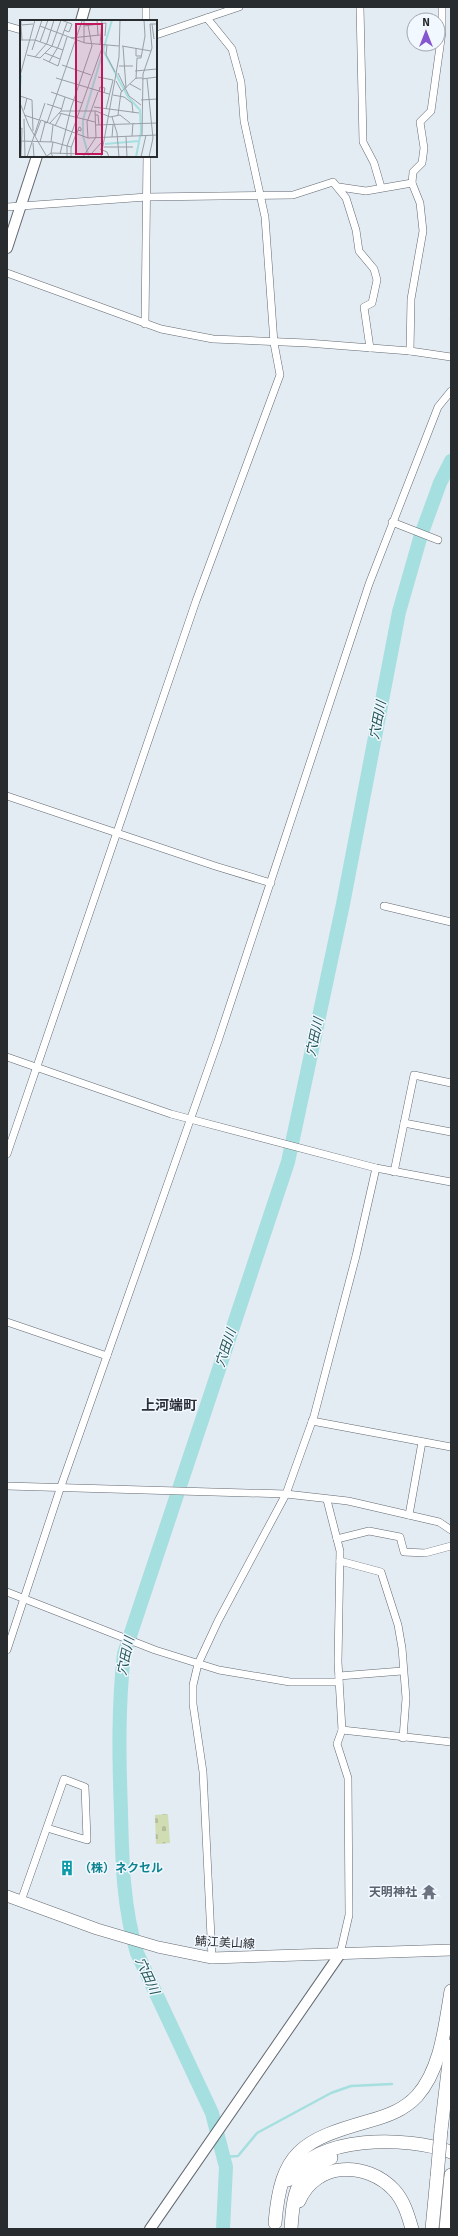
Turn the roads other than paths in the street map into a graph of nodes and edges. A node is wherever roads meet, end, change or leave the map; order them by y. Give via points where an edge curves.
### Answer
1 (85, 7) edge
2 (146, 7) edge
3 (239, 7) edge
4 (360, 7) edge
5 (442, 7) edge
6 (207, 18) junction
7 (81, 20) edge
8 (146, 20) edge
9 (7, 26) edge
10 (20, 30) edge
11 (157, 35) edge
12 (37, 157) edge
13 (147, 157) edge
14 (412, 183) junction
15 (339, 187) junction
16 (381, 187) junction
17 (147, 197) junction
18 (261, 197) junction
19 (21, 205) junction
20 (7, 207) edge
21 (7, 248) edge
22 (7, 273) edge
23 (145, 324) junction
24 (274, 343) junction
25 (370, 348) junction
26 (410, 351) junction
27 (451, 357) edge
28 (451, 391) edge
29 (394, 522) junction
30 (438, 540) dead end
31 (7, 796) edge
32 (118, 833) junction
33 (271, 883) junction
34 (384, 906) dead end
35 (451, 922) edge
36 (7, 1056) edge
37 (37, 1068) junction
38 (451, 1083) edge
39 (191, 1119) junction
40 (404, 1123) junction
41 (451, 1132) edge
42 (7, 1154) edge
43 (376, 1168) junction
44 (394, 1172) junction
45 (451, 1182) edge
46 (7, 1322) edge
47 (107, 1356) junction
48 (312, 1421) junction
49 (422, 1442) junction
50 (451, 1447) edge
51 (7, 1486) edge
52 (60, 1489) junction
53 (286, 1494) junction
54 (327, 1500) junction
55 (409, 1515) junction
56 (451, 1530) edge
57 (337, 1538) junction
58 (451, 1546) edge
59 (340, 1561) junction
60 (7, 1592) edge
61 (24, 1599) junction
62 (7, 1650) edge
63 (198, 1664) junction
64 (402, 1671) junction
65 (339, 1679) junction
66 (342, 1730) junction
67 (403, 1738) junction
68 (451, 1742) edge
69 (47, 1828) junction
70 (7, 1896) edge
71 (21, 1901) junction
72 (451, 1950) edge
73 (340, 1954) junction
74 (212, 1958) junction
75 (451, 1991) edge
76 (451, 2046) edge
77 (451, 2152) edge
78 (451, 2161) edge
79 (451, 2178) edge
80 (274, 2226) edge
81 (291, 2227) edge
82 (150, 2229) edge
83 (412, 2229) edge
84 (432, 2229) edge
85 (446, 2229) edge

1 - 7 street
2 - 8 street
3 - 6 street
4 - 16 street via 363,142 374,163
5 - 14 street via 442,32 431,111 420,122 424,148 422,163 413,172
6 - 11 street
6 - 18 street via 226,40 235,58 241,82 244,121
9 - 10 street
12 - 19 street
13 - 17 street
14 - 16 street
14 - 26 street via 420,203 423,231 411,299
15 - 16 street via 366,191
15 - 18 street via 334,182 293,195
15 - 25 street via 346,198 360,251 374,269 378,280 372,303 364,307
17 - 18 street
17 - 19 street
17 - 23 street
18 - 24 street via 265,217
19 - 20 street
19 - 21 street
22 - 23 street
23 - 24 street via 213,339
24 - 25 street via 307,342
24 - 32 street via 280,375 196,601
25 - 26 street
26 - 27 street
28 - 29 street via 438,407
29 - 30 street
29 - 33 street via 369,584
31 - 32 street
32 - 33 street
32 - 37 street
33 - 39 street
34 - 35 street
36 - 37 street
37 - 39 street
37 - 42 street
38 - 40 street via 414,1075
39 - 43 street
39 - 47 street
40 - 41 street
40 - 44 street
43 - 44 street
43 - 48 street via 356,1256
44 - 45 street
46 - 47 street
47 - 52 street
48 - 49 street
48 - 53 street
49 - 50 street
49 - 55 street
51 - 52 street
52 - 53 street
52 - 61 street
53 - 54 street
53 - 63 street via 236,1583
54 - 55 street via 348,1501
54 - 57 street
55 - 56 street via 439,1522
57 - 58 street via 369,1531 400,1538 404,1552 425,1554
57 - 59 street
59 - 64 street via 381,1572 398,1625
59 - 65 street
60 - 61 street
61 - 62 street
61 - 63 street
63 - 65 street via 290,1682
63 - 74 street via 193,1684 193,1704 203,1772
64 - 65 street
64 - 67 street via 406,1698
65 - 66 street
66 - 67 street
66 - 73 street via 337,1744 348,1778 349,1915
67 - 68 street
69 - 69 street via 64,1779 85,1787 87,1840
69 - 71 street
70 - 71 main road, 鯖江美山線
71 - 74 main road, 鯖江美山線 via 97,1929 158,1947
72 - 73 main road, 鯖江美山線
73 - 74 main road, 鯖江美山線
73 - 82 street
75 - 80 highway via 436,2060 416,2097 396,2112 331,2132 308,2144 284,2172
76 - 84 highway, bridge
77 - 80 highway via 393,2143 357,2144 328,2150 305,2162 289,2178 280,2198
78 - 81 highway via 408,2152 384,2151 358,2152 331,2158 310,2170 302,2178 294,2197
79 - 85 highway
81 - 83 highway via 300,2198 314,2181 333,2171 353,2169 376,2175 395,2191

